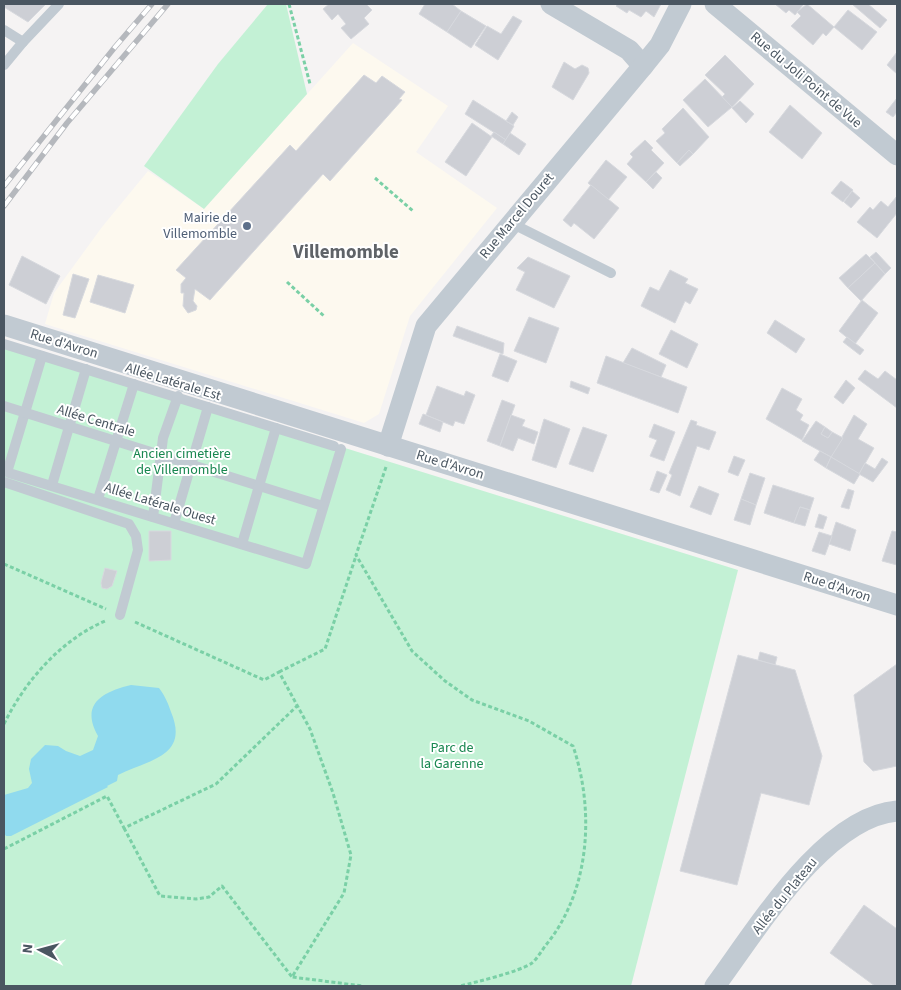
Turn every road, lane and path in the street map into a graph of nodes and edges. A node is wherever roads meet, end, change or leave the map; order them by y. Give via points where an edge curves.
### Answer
1 (59, 4) edge
2 (289, 4) edge
3 (551, 4) edge
4 (681, 4) edge
5 (715, 4) edge
6 (4, 30) edge
7 (23, 42) junction
8 (4, 65) edge
9 (642, 66) junction
10 (310, 84) dead end
11 (897, 155) edge
12 (375, 178) dead end
13 (413, 211) dead end
14 (511, 224) junction
15 (611, 272) dead end
16 (287, 282) dead end
17 (324, 316) dead end
18 (4, 325) edge
19 (4, 344) edge
20 (42, 356) junction
21 (86, 369) junction
22 (134, 384) junction
23 (178, 396) junction
24 (4, 406) edge
25 (208, 407) junction
26 (24, 413) junction
27 (69, 426) junction
28 (276, 428) junction
29 (116, 441) junction
30 (390, 447) junction
31 (161, 455) junction
32 (191, 465) junction
33 (4, 482) edge
34 (52, 485) junction
35 (260, 485) junction
36 (98, 499) junction
37 (323, 506) junction
38 (153, 517) junction
39 (174, 523) junction
40 (242, 544) junction
41 (356, 555) junction
42 (4, 564) edge
43 (897, 605) edge
44 (120, 615) junction
45 (279, 672) junction
46 (296, 706) junction
47 (4, 724) edge
48 (897, 811) edge
49 (124, 828) junction
50 (4, 849) edge
51 (292, 978) junction
52 (363, 986) edge
53 (460, 986) edge
54 (715, 986) edge

1 - 7 lane
2 - 10 path
3 - 9 street via 629,50
4 - 9 street, Rue Marcel Douret via 664,37
5 - 11 street, Rue du Joli Point de Vue
6 - 7 lane
7 - 8 lane
9 - 14 street, Rue Marcel Douret
12 - 13 path
14 - 15 lane
14 - 30 street, Rue Marcel Douret via 426,326
16 - 17 path
18 - 30 street, Rue d'Avron
19 - 20 lane, Allée Latérale Est
20 - 21 lane, Allée Latérale Est
20 - 26 lane
21 - 22 lane, Allée Latérale Est
21 - 27 lane
22 - 23 lane, Allée Latérale Est
22 - 29 lane
23 - 25 lane, Allée Latérale Est
23 - 31 lane via 163,438
24 - 26 lane, Allée Centrale
25 - 28 lane, Allée Latérale Est
25 - 32 lane
26 - 27 lane, Allée Centrale
26 - 34 lane, Allée Latérale Ouest via 9,473
27 - 29 lane, Allée Centrale
27 - 34 lane
28 - 35 lane
28 - 37 lane, Allée Latérale Est via 337,448
29 - 31 lane, Allée Centrale
29 - 36 lane
30 - 41 path
30 - 43 street, Rue d'Avron
31 - 32 lane, Allée Centrale
31 - 38 lane
32 - 35 lane, Allée Centrale
32 - 39 lane
33 - 44 lane via 129,524 136,536 138,550
34 - 36 lane, Allée Latérale Ouest
35 - 37 lane, Allée Centrale
35 - 40 lane
36 - 38 lane, Allée Latérale Ouest
37 - 40 lane, Allée Latérale Ouest via 306,564
38 - 39 lane, Allée Latérale Ouest
39 - 40 lane, Allée Latérale Ouest
41 - 45 path via 325,649
41 - 53 path via 412,651 444,681 472,700 529,721 573,746 582,773 584,846 576,892 558,930 532,963
42 - 44 path
44 - 45 path via 264,680
44 - 47 path via 90,628 45,663 13,704
45 - 46 path
46 - 49 path via 216,784
46 - 51 path via 310,729 327,775 351,855 344,893
48 - 54 street, Allée du Plateau via 862,821 832,841 805,867
49 - 50 path via 106,796
49 - 51 path via 160,896 209,897 222,886
51 - 52 path

